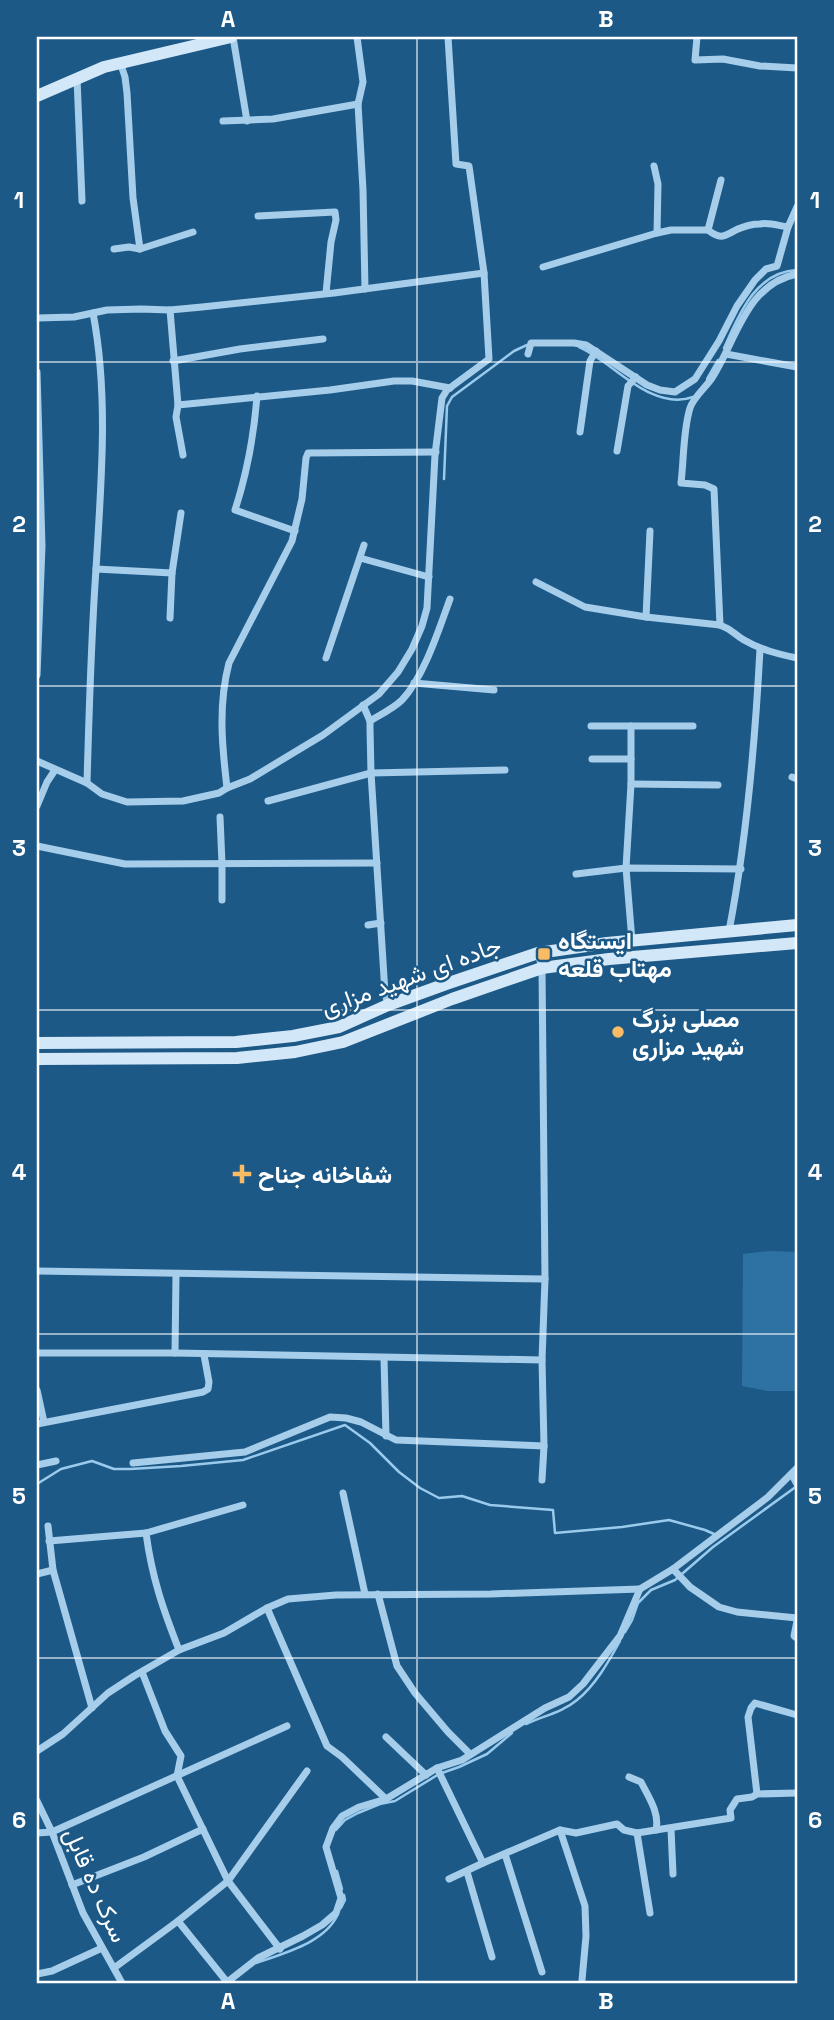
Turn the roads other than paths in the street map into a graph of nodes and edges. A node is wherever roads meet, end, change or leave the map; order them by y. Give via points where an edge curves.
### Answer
1 (232, 37) edge
2 (357, 37) edge
3 (448, 37) edge
4 (697, 37) edge
5 (120, 62) junction
6 (797, 68) edge
7 (77, 77) junction
8 (37, 96) edge
9 (358, 104) junction
10 (223, 121) dead end
11 (247, 121) junction
12 (654, 166) dead end
13 (721, 180) dead end
14 (82, 201) dead end
15 (797, 207) edge
16 (258, 216) dead end
17 (788, 227) junction
18 (708, 230) junction
19 (193, 232) dead end
20 (657, 233) junction
21 (114, 249) dead end
22 (140, 249) junction
23 (542, 267) dead end
24 (484, 272) junction
25 (797, 274) edge
26 (365, 289) junction
27 (326, 293) junction
28 (170, 310) junction
29 (93, 313) junction
30 (37, 317) edge
31 (323, 339) dead end
32 (596, 351) junction
33 (528, 354) dead end
34 (726, 354) junction
35 (173, 361) junction
36 (797, 367) edge
37 (37, 372) edge
38 (636, 377) junction
39 (450, 388) junction
40 (688, 388) junction
41 (257, 396) junction
42 (696, 398) junction
43 (178, 405) junction
44 (579, 432) dead end
45 (617, 451) dead end
46 (436, 452) junction
47 (183, 455) dead end
48 (181, 513) dead end
49 (295, 531) junction
50 (650, 531) dead end
51 (364, 545) dead end
52 (360, 558) junction
53 (96, 569) junction
54 (172, 573) junction
55 (429, 577) junction
56 (536, 582) dead end
57 (450, 599) dead end
58 (646, 617) junction
59 (170, 618) dead end
60 (720, 625) junction
61 (760, 649) junction
62 (326, 658) dead end
63 (797, 658) edge
64 (37, 676) edge
65 (414, 683) junction
66 (494, 690) dead end
67 (364, 707) junction
68 (370, 721) junction
69 (591, 726) dead end
70 (631, 726) junction
71 (693, 726) dead end
72 (631, 758) junction
73 (592, 759) dead end
74 (37, 761) edge
75 (505, 770) dead end
76 (371, 773) junction
77 (51, 775) junction
78 (88, 783) junction
79 (631, 783) junction
80 (718, 785) dead end
81 (227, 788) junction
82 (268, 801) dead end
83 (37, 806) edge
84 (220, 817) dead end
85 (37, 846) edge
86 (377, 863) junction
87 (222, 864) junction
88 (626, 869) junction
89 (741, 869) junction
90 (576, 874) dead end
91 (222, 900) dead end
92 (381, 923) junction
93 (368, 925) dead end
94 (797, 925) edge
95 (729, 931) junction
96 (632, 941) junction
97 (797, 943) edge
98 (538, 953) junction
99 (542, 968) junction
100 (388, 1006) junction
101 (129, 1042) junction
102 (37, 1043) edge
103 (130, 1057) junction
104 (37, 1059) edge
105 (37, 1271) edge
106 (176, 1274) junction
107 (545, 1279) junction
108 (37, 1353) edge
109 (175, 1353) junction
110 (204, 1355) junction
111 (384, 1358) junction
112 (542, 1360) junction
113 (37, 1390) edge
114 (40, 1423) edge
115 (386, 1436) junction
116 (544, 1446) junction
117 (55, 1461) dead end
118 (133, 1463) dead end
119 (37, 1465) edge
120 (794, 1471) edge
121 (542, 1480) dead end
122 (797, 1484) edge
123 (343, 1493) dead end
124 (243, 1506) dead end
125 (48, 1526) dead end
126 (146, 1533) junction
127 (48, 1541) junction
128 (673, 1569) junction
129 (53, 1570) junction
130 (37, 1574) edge
131 (640, 1589) junction
132 (365, 1594) junction
133 (378, 1594) junction
134 (267, 1608) junction
135 (797, 1620) edge
136 (797, 1638) edge
137 (180, 1650) junction
138 (142, 1672) junction
139 (92, 1708) junction
140 (797, 1715) edge
141 (287, 1726) dead end
142 (386, 1737) dead end
143 (37, 1751) edge
144 (470, 1754) junction
145 (437, 1768) junction
146 (307, 1771) dead end
147 (426, 1775) junction
148 (177, 1776) junction
149 (629, 1777) dead end
150 (797, 1793) edge
151 (757, 1794) junction
152 (386, 1799) junction
153 (37, 1801) edge
154 (202, 1829) junction
155 (671, 1829) junction
156 (560, 1830) junction
157 (656, 1830) junction
158 (52, 1832) junction
159 (37, 1833) edge
160 (637, 1833) junction
161 (505, 1854) junction
162 (483, 1863) junction
163 (467, 1872) junction
164 (673, 1874) dead end
165 (449, 1879) dead end
166 (228, 1881) junction
167 (72, 1885) junction
168 (650, 1913) dead end
169 (178, 1921) junction
170 (102, 1948) junction
171 (280, 1949) junction
172 (492, 1957) dead end
173 (114, 1968) junction
174 (542, 1972) dead end
175 (37, 1974) edge
176 (582, 1980) dead end
177 (122, 1983) edge
178 (226, 1983) edge

1 - 5 main road
1 - 11 street
2 - 9 street via 363,82
3 - 24 street via 456,164 469,166
4 - 6 street via 695,60
5 - 7 main road
5 - 22 street via 127,93
7 - 8 main road
7 - 14 street
9 - 11 street
9 - 26 street
10 - 11 street
12 - 20 street via 659,184
13 - 18 street
15 - 17 street
16 - 27 street via 335,212
17 - 18 street via 764,223 728,236
17 - 40 street via 777,266 755,280
18 - 20 street
19 - 22 street
20 - 23 street
21 - 22 street
24 - 26 street
24 - 39 street via 489,359
25 - 34 street via 783,277 753,300
26 - 27 street
27 - 28 street
28 - 29 street
28 - 35 street
29 - 30 street
29 - 53 street via 102,370
31 - 35 street
32 - 33 street via 575,343 531,343
32 - 38 street
32 - 44 street via 590,362
34 - 36 street
34 - 42 street
35 - 43 street
37 - 64 street via 42,546
38 - 40 street via 660,390
38 - 45 street via 628,386
39 - 41 street via 394,381
39 - 46 street via 442,398
40 - 42 street
41 - 43 street
41 - 49 street via 244,482 235,510
42 - 60 street via 688,418 681,483 714,489
43 - 47 street
46 - 49 street via 308,453
46 - 55 street
48 - 54 street
49 - 81 street via 229,663 221,732
50 - 58 street
51 - 52 street
52 - 55 street
52 - 62 street
53 - 54 street
53 - 78 street
54 - 59 street
55 - 67 street via 427,608 412,649 398,672
56 - 58 street via 585,607
57 - 65 street
58 - 60 street
60 - 61 street
61 - 63 street
61 - 89 street
65 - 66 street
65 - 68 street via 402,700
67 - 68 street
67 - 81 street via 250,779
68 - 76 street
69 - 70 street
70 - 71 street
70 - 72 street
72 - 73 street
72 - 79 street
74 - 77 street
75 - 76 street
76 - 82 street
76 - 86 street
77 - 78 street
77 - 83 street
78 - 81 street via 102,794 127,802 201,799
79 - 80 street
79 - 88 street
84 - 87 street
85 - 87 street via 125,864
86 - 87 street
86 - 92 street
87 - 91 street
88 - 89 street
88 - 90 street
88 - 96 street
89 - 95 street
92 - 93 street
92 - 100 street
94 - 95 main road, جاده ای شهید مزاری
95 - 96 main road, جاده ای شهید مزاری
96 - 98 main road, جاده ای شهید مزاری
97 - 99 main road, جاده ای شهید مزاری
98 - 99 street
98 - 100 main road, جاده ای شهید مزاری
99 - 103 main road, جاده ای شهید مزاری via 343,1042 237,1058
99 - 107 street
100 - 101 main road, جاده ای شهید مزاری via 339,1027 293,1036 236,1042
101 - 102 main road, جاده ای شهید مزاری
101 - 103 main road
103 - 104 main road, جاده ای شهید مزاری
105 - 106 street
106 - 107 street
106 - 109 street
107 - 112 street
108 - 109 street
109 - 110 street
110 - 111 street
110 - 114 street via 209,1382 203,1392
111 - 112 street
111 - 115 street
112 - 116 street
113 - 114 street
115 - 116 street
115 - 118 street via 361,1423 330,1417 245,1452
116 - 121 street
117 - 119 street
120 - 122 street
120 - 128 street via 768,1497
123 - 132 street
124 - 126 street
125 - 127 street
126 - 127 street
126 - 137 street via 163,1609
127 - 129 street
128 - 131 street
128 - 135 street via 719,1607
129 - 130 street
129 - 139 street
131 - 133 street
131 - 144 street via 620,1636 583,1684
132 - 133 street
132 - 134 street via 313,1595
133 - 144 street via 397,1666
134 - 137 street via 224,1633
134 - 152 street via 327,1746
135 - 136 street
137 - 138 street
138 - 139 street
138 - 148 street via 165,1731 181,1756
139 - 143 street
140 - 151 street via 755,1703 751,1707 748,1717
141 - 148 street
142 - 147 street
144 - 145 street
145 - 147 street
145 - 162 street
146 - 166 street
147 - 152 street
148 - 154 street
148 - 158 street
149 - 157 street via 641,1782 657,1817
150 - 151 street
151 - 155 street via 737,1799 731,1818
152 - 171 street via 342,1816 333,1828 326,1847 341,1898 336,1913
153 - 158 street, سرک ده قابل
154 - 166 street
154 - 167 street
155 - 157 street
155 - 164 street
156 - 160 street via 576,1833 617,1824
156 - 161 street
156 - 176 street via 585,1906
157 - 160 street
158 - 159 street
158 - 167 street, سرک ده قابل
160 - 168 street
161 - 162 street
161 - 174 street
162 - 163 street
163 - 165 street
163 - 172 street
166 - 169 street
166 - 171 street
167 - 170 street, سرک ده قابل
169 - 173 street
169 - 178 street
170 - 173 street, سرک ده قابل
170 - 175 street
171 - 178 street via 258,1958
173 - 177 street, سرک ده قابل

